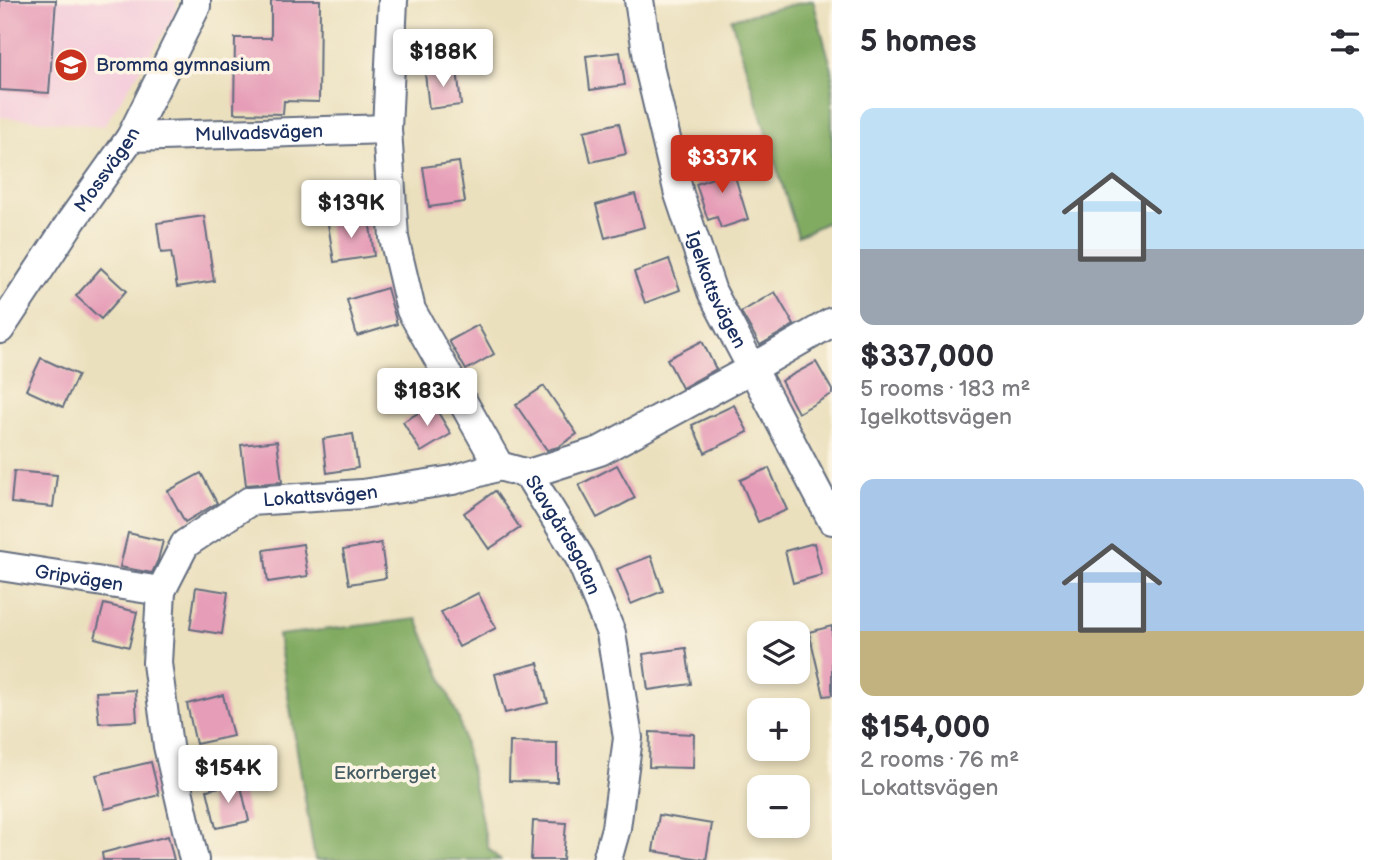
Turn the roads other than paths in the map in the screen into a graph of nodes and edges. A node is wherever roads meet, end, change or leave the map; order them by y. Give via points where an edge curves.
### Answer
1 (196, 0) edge
2 (393, 0) edge
3 (639, 0) edge
4 (387, 130) junction
5 (131, 137) junction
6 (832, 322) edge
7 (0, 329) edge
8 (753, 368) junction
9 (499, 467) junction
10 (528, 474) junction
11 (832, 520) edge
12 (0, 566) edge
13 (161, 591) junction
14 (194, 860) edge
15 (607, 860) edge

1 - 5 street, Mossvägen
2 - 4 street, Stavgårdsgatan
3 - 8 street, Igelkottsvägen via 650,71 679,194 712,292
4 - 5 street, Mullvadsvägen
4 - 9 street, Stavgårdsgatan via 394,238 411,310
5 - 7 street, Mossvägen
6 - 8 street
8 - 10 street via 600,451
8 - 11 street, Igelkottsvägen
9 - 10 street, Stavgårdsgatan
9 - 13 street, Lokattsvägen via 453,480 362,494 250,501 185,544
10 - 15 street, Stavgårdsgatan via 580,558 611,633 628,738
12 - 13 street, Gripvägen
13 - 14 street, Lokattsvägen via 157,663 168,746

